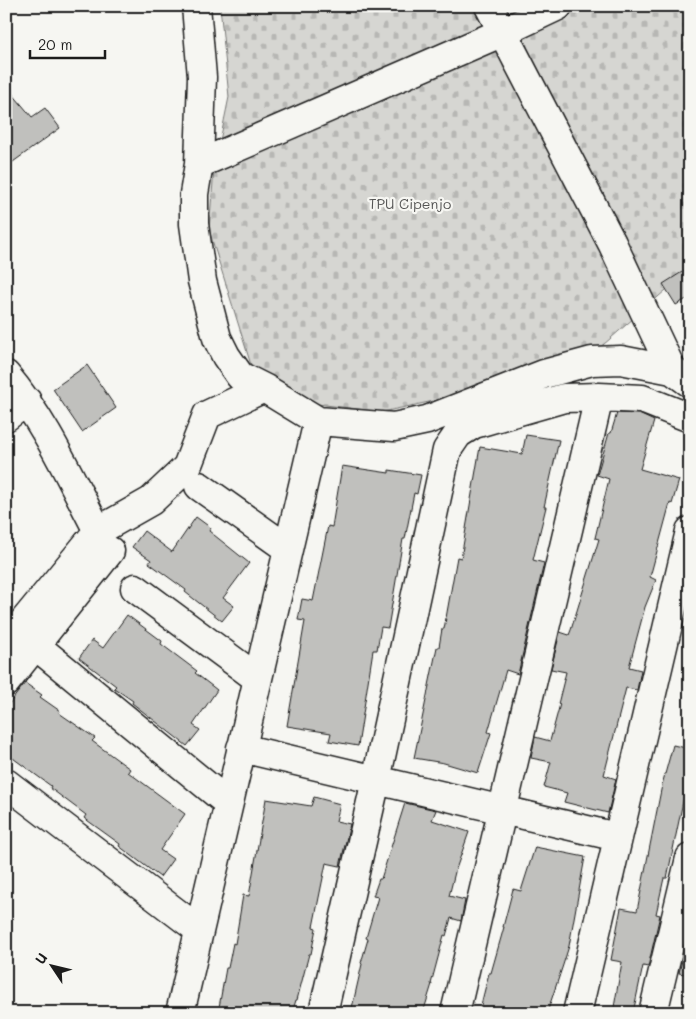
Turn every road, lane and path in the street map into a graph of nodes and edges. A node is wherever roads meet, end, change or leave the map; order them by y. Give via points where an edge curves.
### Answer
1 (196, 6) edge
2 (489, 6) edge
3 (558, 6) edge
4 (503, 32) junction
5 (199, 164) junction
6 (6, 375) edge
7 (681, 376) edge
8 (264, 388) junction
9 (599, 397) junction
10 (16, 409) edge
11 (690, 418) edge
12 (318, 421) junction
13 (199, 486) dead end
14 (690, 531) edge
15 (104, 541) junction
16 (288, 549) junction
17 (135, 588) dead end
18 (6, 643) edge
19 (35, 645) junction
20 (258, 679) junction
21 (6, 682) edge
22 (242, 748) junction
23 (376, 780) junction
24 (6, 782) edge
25 (228, 803) junction
26 (502, 810) junction
27 (617, 837) junction
28 (690, 858) edge
29 (685, 902) edge
30 (199, 930) junction
31 (656, 1012) edge
32 (180, 1013) edge
33 (323, 1013) edge
34 (456, 1013) edge
35 (577, 1013) edge

1 - 5 street via 202,77
2 - 4 street
3 - 4 street
4 - 5 street
4 - 7 street
5 - 8 street via 194,224 202,281 217,338 240,376
6 - 10 street
7 - 12 street via 621,360 592,361 544,374 427,420 394,427
8 - 12 street
8 - 15 street via 207,415 187,467
9 - 11 street via 642,399
9 - 23 street via 564,398 474,424 458,434 447,450
9 - 26 street
10 - 15 street via 47,435
12 - 16 street
13 - 16 street
14 - 27 street
15 - 18 street
15 - 19 street
16 - 20 street
17 - 20 street
19 - 21 street
19 - 25 street
20 - 22 street
22 - 23 street
22 - 25 street
23 - 26 street
23 - 33 street
24 - 30 street
25 - 30 street
26 - 27 street
26 - 34 street
27 - 35 street
28 - 29 street
29 - 31 street
30 - 32 street

